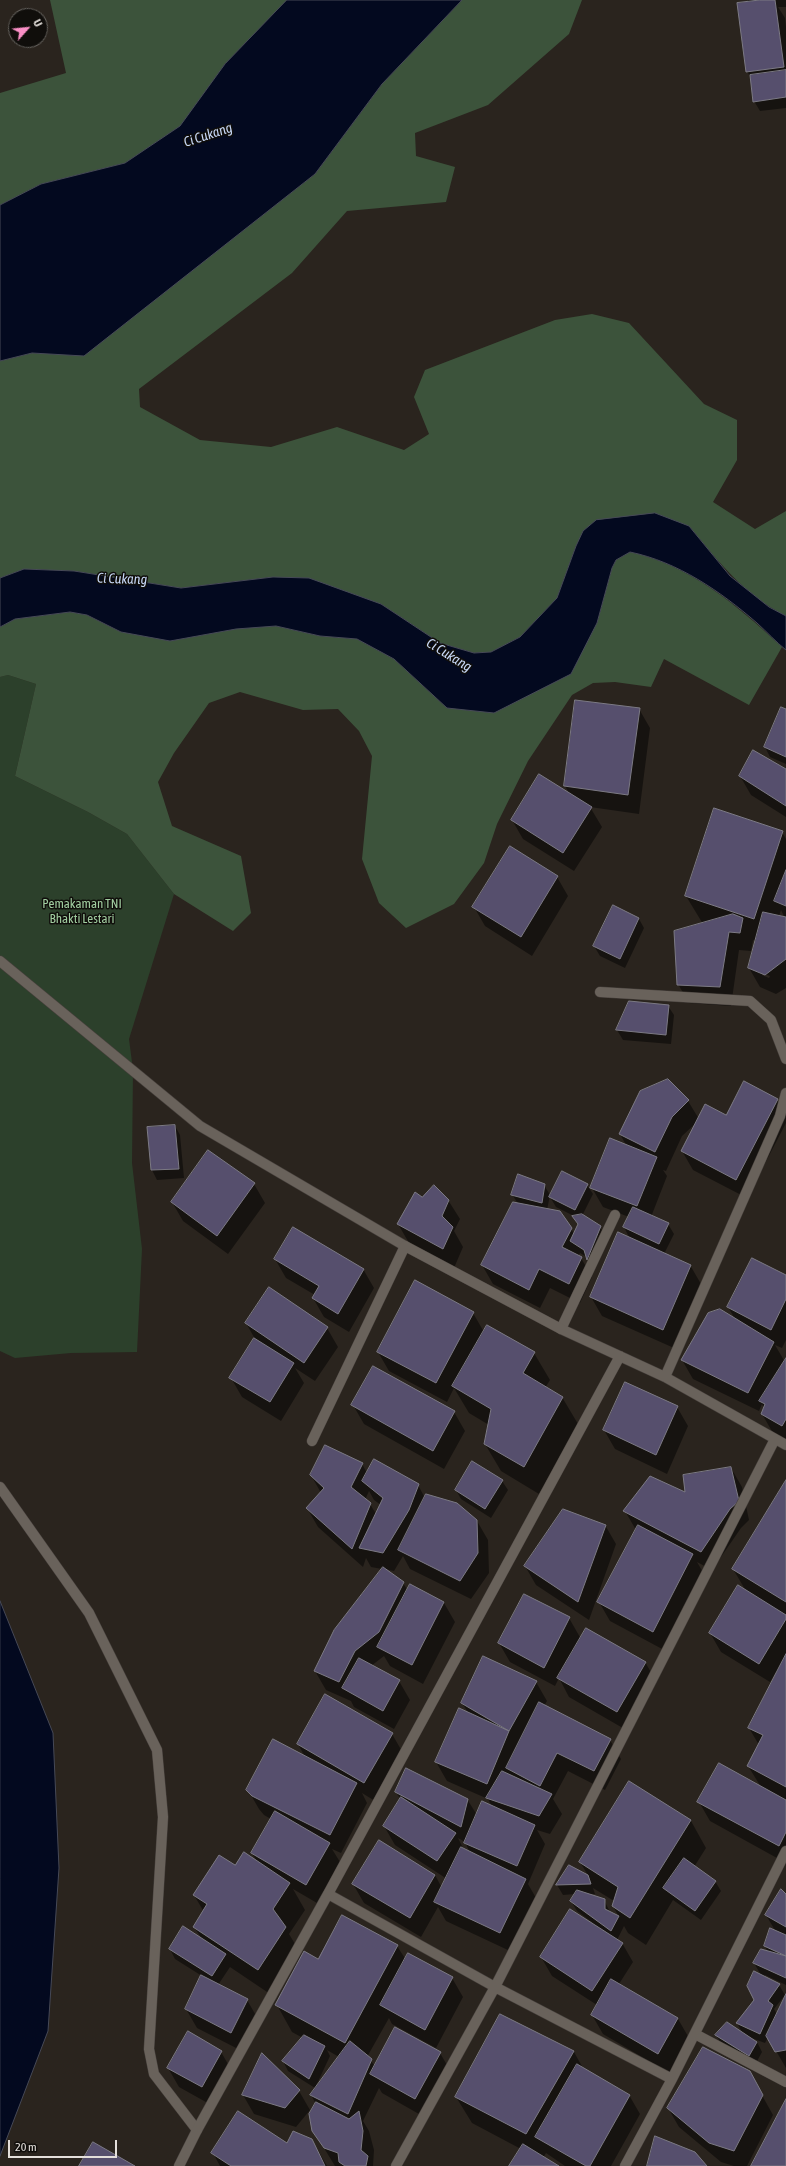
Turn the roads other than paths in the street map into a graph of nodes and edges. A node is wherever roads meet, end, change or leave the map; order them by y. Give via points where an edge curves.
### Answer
1 (0, 960) edge
2 (600, 992) dead end
3 (786, 1059) edge
4 (786, 1093) edge
5 (615, 1215) dead end
6 (405, 1246) junction
7 (561, 1329) junction
8 (620, 1356) junction
9 (665, 1377) junction
10 (775, 1439) junction
11 (312, 1441) dead end
12 (786, 1445) edge
13 (0, 1487) edge
14 (786, 1851) edge
15 (328, 1894) junction
16 (495, 1987) junction
17 (695, 2034) junction
18 (672, 2079) junction
19 (786, 2082) edge
20 (197, 2130) junction
21 (179, 2166) edge
22 (396, 2166) edge
23 (625, 2166) edge

1 - 6 street via 200,1126
2 - 3 street via 750,1001 771,1020
4 - 9 street via 780,1116
5 - 7 street
6 - 7 street
6 - 11 street
7 - 8 street
8 - 9 street
8 - 15 street
9 - 10 street
10 - 12 street
10 - 16 street
13 - 20 street via 89,1613 156,1750 163,1817 149,2049 154,2074
14 - 17 street
15 - 16 street
15 - 20 street
16 - 18 street
16 - 22 street
17 - 18 street
17 - 19 street
18 - 23 street
20 - 21 street

